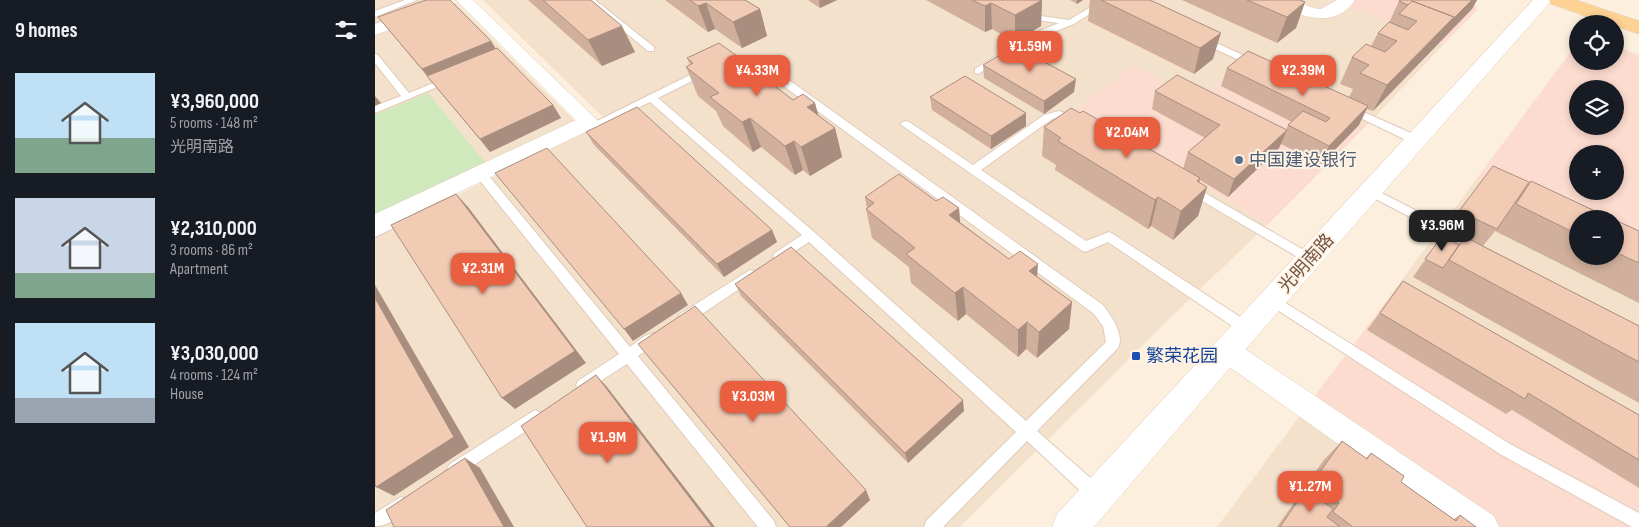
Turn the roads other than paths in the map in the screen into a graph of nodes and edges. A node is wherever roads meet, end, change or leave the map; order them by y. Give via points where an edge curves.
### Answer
1 (413, 0) edge
2 (590, 0) edge
3 (998, 0) edge
4 (1107, 0) edge
5 (1280, 0) edge
6 (1347, 0) edge
7 (1543, 0) edge
8 (1557, 0) edge
9 (1609, 0) edge
10 (456, 1) edge
11 (429, 10) edge
12 (1639, 10) edge
13 (375, 14) edge
14 (1071, 22) junction
15 (1639, 28) edge
16 (375, 30) edge
17 (1191, 34) edge
18 (651, 49) dead end
19 (375, 57) edge
20 (1263, 68) edge
21 (978, 71) dead end
22 (462, 74) edge
23 (407, 97) junction
24 (651, 97) junction
25 (1344, 106) edge
26 (375, 110) edge
27 (905, 124) dead end
28 (1086, 127) edge
29 (1416, 140) junction
30 (973, 170) junction
31 (485, 179) junction
32 (1178, 182) edge
33 (1370, 192) junction
34 (375, 224) edge
35 (375, 232) edge
36 (810, 235) junction
37 (1491, 254) edge
38 (1309, 259) junction
39 (1273, 300) junction
40 (1246, 328) junction
41 (1227, 350) junction
42 (627, 356) junction
43 (569, 394) edge
44 (545, 410) edge
45 (1028, 432) junction
46 (445, 476) edge
47 (1098, 496) junction
48 (412, 498) edge
49 (378, 520) edge
50 (1639, 522) edge
51 (768, 527) edge
52 (932, 527) edge
53 (1070, 527) edge
54 (1483, 527) edge

1 - 13 lane
2 - 18 lane
3 - 14 lane via 1039,18
4 - 14 lane
5 - 6 street via 1323,15
7 - 29 main road, 光明南路
8 - 15 main road
9 - 12 main road
10 - 34 street via 589,122
11 - 16 street
14 - 21 lane via 1035,36
17 - 20 lane
19 - 23 lane
22 - 23 lane
23 - 26 lane
24 - 31 lane
24 - 36 lane
24 - 45 lane via 722,63 739,60 758,62 1098,309 1109,324 1113,344
25 - 29 lane
27 - 30 lane
28 - 30 lane via 1059,114 1035,121
29 - 33 main road, 光明南路
30 - 40 lane via 1085,247 1109,237
31 - 35 lane
31 - 42 lane
32 - 38 lane
33 - 37 lane
33 - 38 main road, 光明南路
36 - 42 lane
36 - 45 lane
38 - 39 main road, 光明南路
39 - 40 main road, 光明南路
39 - 50 lane via 1505,449
40 - 41 main road, 光明南路
41 - 47 main road, 光明南路
41 - 54 street
42 - 43 lane
42 - 51 lane
44 - 46 lane
45 - 47 lane
45 - 52 lane
47 - 53 main road, 光明南路
48 - 49 lane

